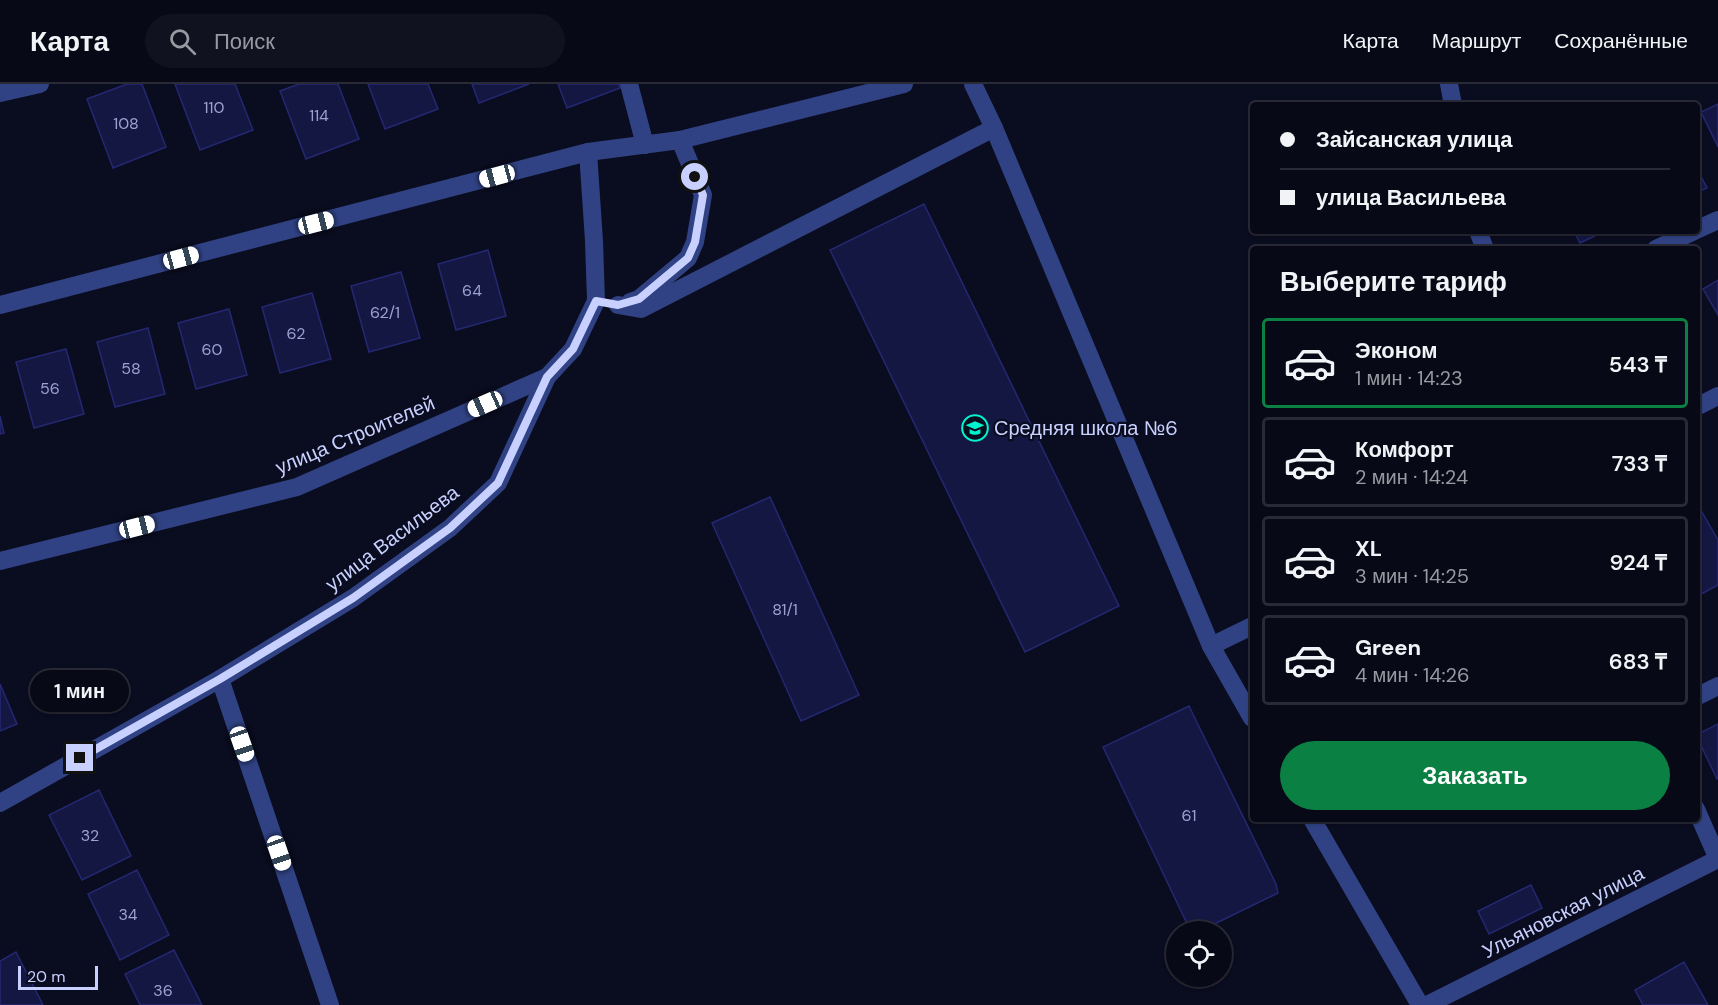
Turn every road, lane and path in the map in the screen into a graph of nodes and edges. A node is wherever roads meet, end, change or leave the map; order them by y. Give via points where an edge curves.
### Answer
1 (40, 84) edge
2 (629, 84) edge
3 (904, 84) edge
4 (973, 84) edge
5 (1449, 84) edge
6 (0, 93) edge
7 (1452, 102) edge
8 (994, 128) junction
9 (680, 140) junction
10 (645, 145) junction
11 (588, 152) junction
12 (1718, 220) edge
13 (1700, 228) edge
14 (1687, 234) edge
15 (1662, 246) edge
16 (596, 301) junction
17 (0, 305) edge
18 (618, 305) junction
19 (547, 377) junction
20 (1718, 396) edge
21 (1700, 405) edge
22 (0, 561) edge
23 (1250, 627) edge
24 (1210, 646) junction
25 (220, 679) junction
26 (1718, 686) edge
27 (1700, 695) edge
28 (1250, 715) edge
29 (0, 803) edge
30 (1700, 818) edge
31 (1314, 822) edge
32 (1718, 859) edge
33 (330, 1005) edge
34 (1420, 1005) edge
35 (1427, 1005) edge

1 - 6 street
2 - 10 street
3 - 9 street
4 - 8 street
5 - 7 street
8 - 18 street via 642,309
8 - 24 street
9 - 10 street
9 - 18 street via 703,195 695,242 688,258 639,299
10 - 11 street
11 - 16 street, улица Васильева
11 - 17 street
12 - 13 street
14 - 15 street
16 - 18 street
16 - 19 street, улица Васильева via 573,349
19 - 22 street, улица Строителей via 297,487
19 - 25 street, улица Васильева via 498,483 450,528 353,598
20 - 21 street
23 - 24 street
24 - 28 street
25 - 29 street, улица Васильева
25 - 33 street
26 - 27 street
30 - 32 street, Ульяновская улица
31 - 34 street
32 - 35 street, Ульяновская улица

